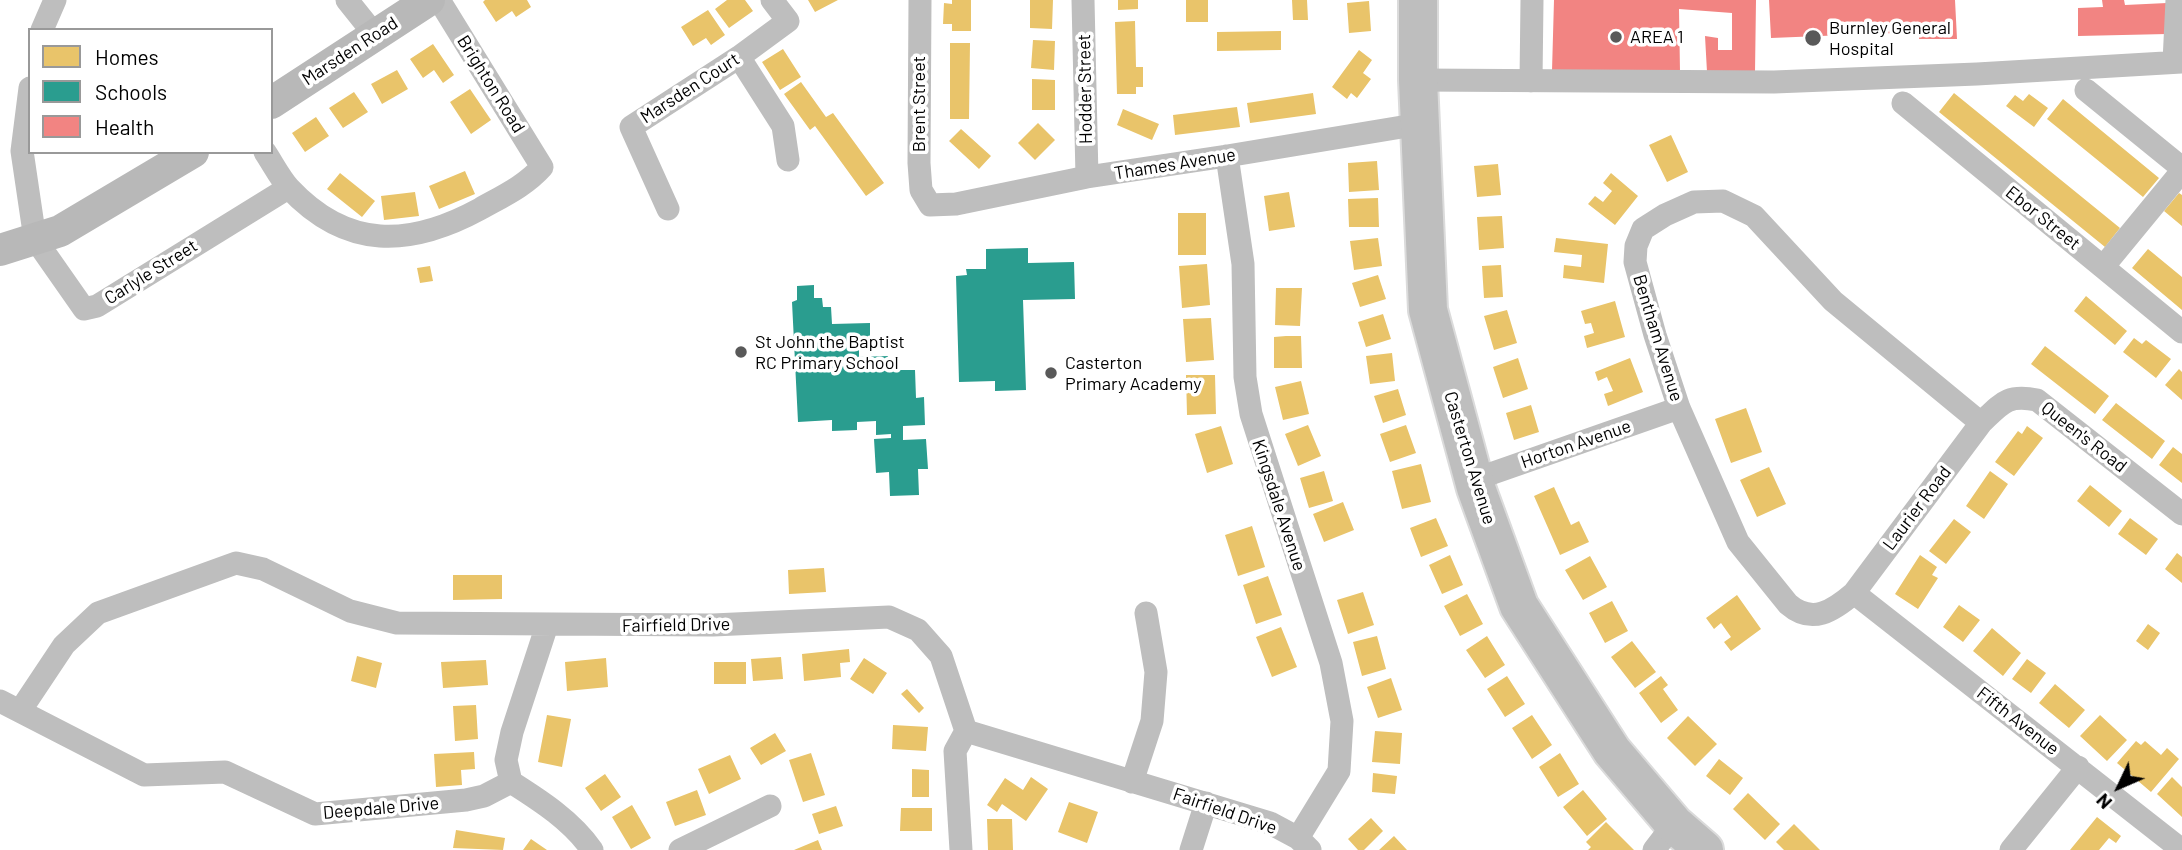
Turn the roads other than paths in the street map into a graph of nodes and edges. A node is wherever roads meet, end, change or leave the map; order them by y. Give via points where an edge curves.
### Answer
1 (55, 0) edge
2 (347, 0) edge
3 (429, 0) edge
4 (439, 0) edge
5 (772, 0) edge
6 (920, 0) edge
7 (1083, 0) edge
8 (1418, 0) edge
9 (1532, 0) edge
10 (2178, 0) edge
11 (43, 28) edge
12 (375, 35) junction
13 (740, 57) junction
14 (2178, 62) edge
15 (1418, 80) junction
16 (1531, 80) junction
17 (2086, 90) dead end
18 (273, 102) edge
19 (1903, 103) dead end
20 (28, 104) edge
21 (1420, 124) junction
22 (190, 154) edge
23 (266, 154) edge
24 (1227, 156) junction
25 (788, 160) dead end
26 (2182, 169) edge
27 (1087, 177) junction
28 (288, 188) junction
29 (930, 205) joint
30 (668, 209) dead end
31 (35, 239) junction
32 (2, 249) edge
33 (2103, 267) junction
34 (2182, 332) edge
35 (1679, 408) junction
36 (1981, 423) junction
37 (1473, 480) junction
38 (2182, 514) edge
39 (1854, 593) junction
40 (1146, 613) dead end
41 (547, 625) junction
42 (10, 706) edge
43 (966, 731) junction
44 (2078, 767) junction
45 (511, 782) junction
46 (1132, 782) junction
47 (1206, 803) junction
48 (770, 806) dead end
49 (1664, 837) edge
50 (1304, 844) edge
51 (2182, 849) edge
52 (592, 850) edge
53 (680, 850) edge
54 (961, 850) edge
55 (1191, 850) edge
56 (1704, 850) edge
57 (2011, 850) edge

1 - 11 street
2 - 12 street
3 - 12 street, Marsden Road
4 - 28 street, Brighton Road via 542,167 528,182 459,220 401,237 366,236 327,220
5 - 13 street, Marsden Court via 788,21
6 - 29 street, Brent Street via 919,163 921,190
7 - 27 street, Hodder Street
8 - 15 highway, Casterton Avenue
9 - 16 street
10 - 14 street
12 - 18 street, Marsden Road
13 - 25 street via 783,126
13 - 30 street, Marsden Court via 631,127
14 - 16 street via 1978,82
15 - 16 street
15 - 21 highway, Casterton Avenue
17 - 26 street
19 - 33 street, Ebor Street
20 - 31 street via 22,151
21 - 24 street, Thames Avenue
21 - 37 highway, Casterton Avenue via 1428,310
22 - 31 street via 60,232
23 - 28 street
24 - 27 street, Thames Avenue
24 - 50 street, Kingsdale Avenue via 1243,264 1245,377 1251,414 1331,663 1342,722 1339,771
26 - 33 street
27 - 29 street, Thames Avenue via 956,204
28 - 31 street, Carlyle Street via 97,306 84,309
31 - 32 street
33 - 34 street, Ebor Street
35 - 36 street, Bentham Avenue via 1635,262 1636,246 1643,229 1665,215 1694,202 1723,201 1754,215 1833,301
35 - 37 street, Horton Avenue
35 - 39 street, Bentham Avenue via 1738,542 1788,604 1798,613 1815,615 1836,608
36 - 38 street, Queen's Road via 2017,396 2037,400
36 - 39 street, Laurier Road
37 - 49 highway, Casterton Avenue via 1519,606
39 - 44 street, Fifth Avenue
40 - 46 street via 1157,672 1152,721
41 - 42 street, Fairfield Drive via 397,623 350,611 263,569 236,563 99,613
41 - 43 street, Fairfield Drive via 713,625 888,617 918,631 941,656
41 - 45 street via 512,732 506,760
42 - 45 street, Deepdale Drive via 144,775 225,772 316,814 466,800
43 - 46 street, Fairfield Drive
43 - 54 street via 956,751
44 - 51 street, Fifth Avenue
44 - 57 street
45 - 52 street via 580,833
46 - 47 street, Fairfield Drive
47 - 50 street, Fairfield Drive via 1270,823
47 - 55 street
48 - 53 street
49 - 56 highway, Casterton Avenue

